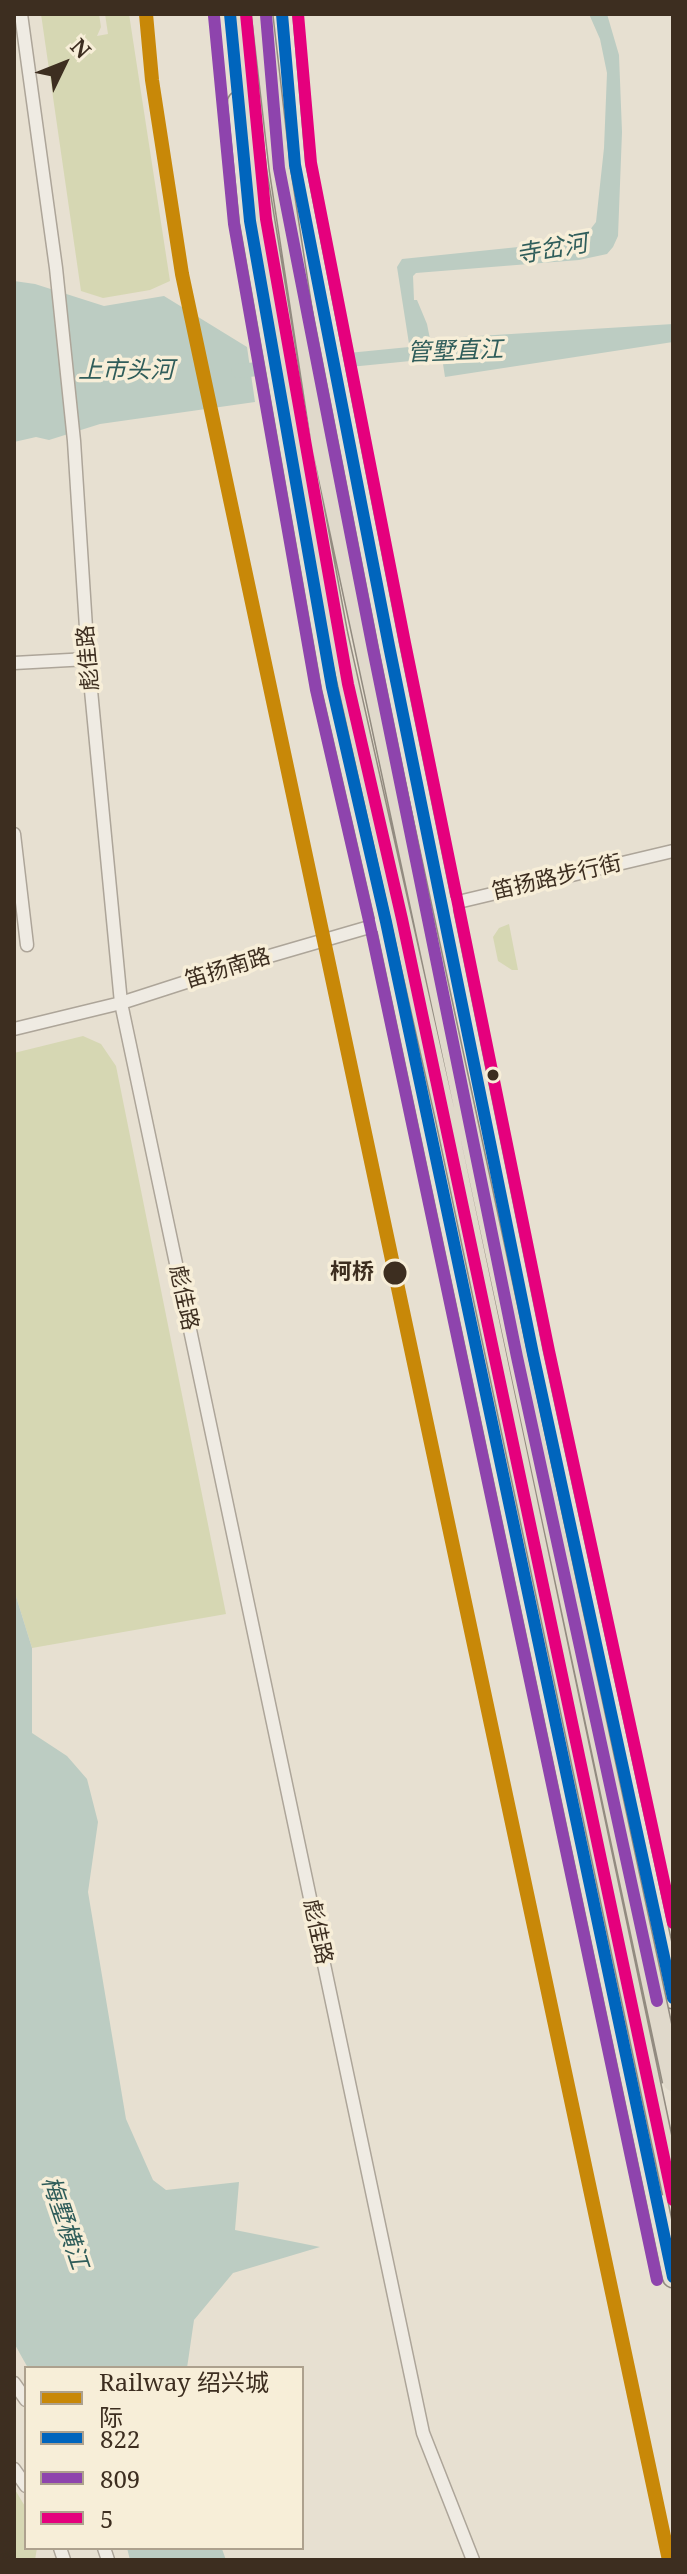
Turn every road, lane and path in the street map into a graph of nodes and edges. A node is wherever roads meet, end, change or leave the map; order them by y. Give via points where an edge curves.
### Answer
1 (21, 14) edge
2 (230, 14) edge
3 (238, 14) edge
4 (262, 14) edge
5 (282, 14) edge
6 (88, 659) junction
7 (14, 663) edge
8 (14, 834) edge
9 (673, 851) edge
10 (17, 881) edge
11 (440, 905) junction
12 (386, 922) junction
13 (27, 945) dead end
14 (121, 1003) junction
15 (14, 1029) edge
16 (673, 1998) edge
17 (673, 2081) edge
18 (673, 2193) edge
19 (673, 2277) edge
20 (473, 2560) edge

1 - 6 street, 彪佳路 via 74,441
2 - 12 main road via 250,221 281,405 332,687
3 - 18 highway, bridge via 261,201 337,634 449,1134
4 - 17 highway, bridge via 322,445
5 - 11 main road via 295,165
6 - 7 street
6 - 14 street, 彪佳路
8 - 10 street
9 - 11 street, 笛扬路步行街
10 - 13 street
11 - 12 street, 笛扬南路
11 - 16 main road
12 - 14 street, 笛扬南路
12 - 19 main road
14 - 15 street, 笛扬南路
14 - 20 street, 彪佳路 via 423,2433

